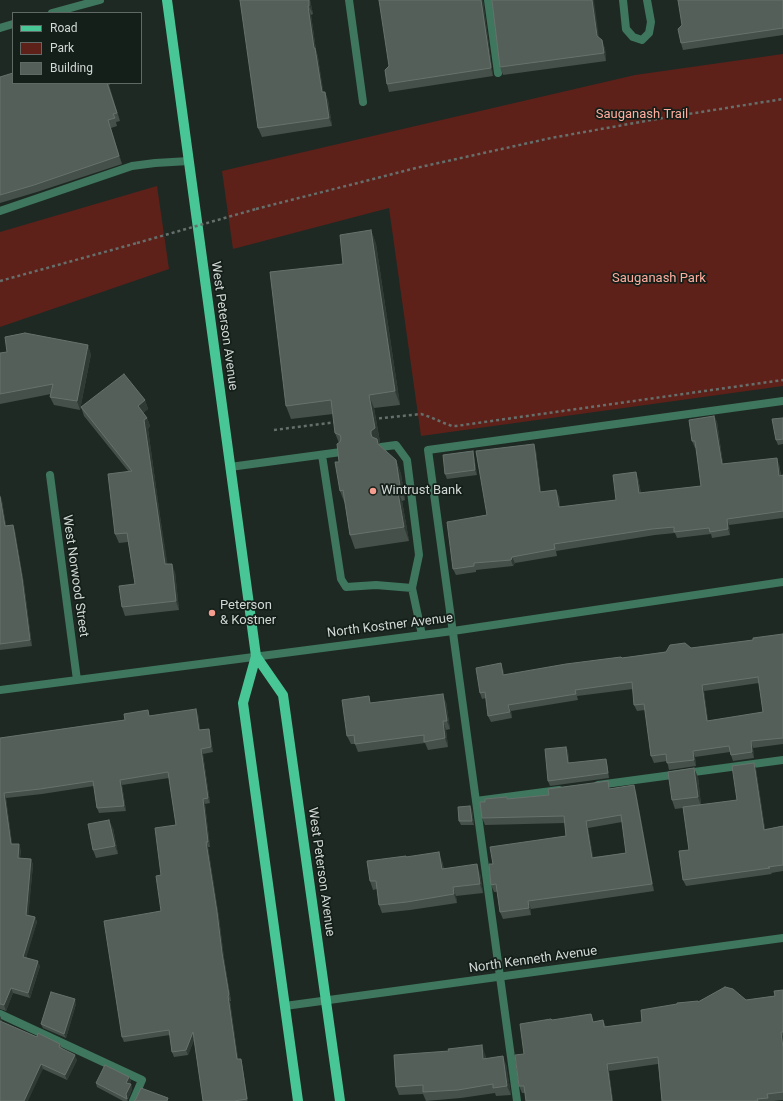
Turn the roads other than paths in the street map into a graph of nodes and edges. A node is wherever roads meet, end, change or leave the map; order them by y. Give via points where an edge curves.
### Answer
1 (100, 0) edge
2 (167, 0) edge
3 (349, 0) edge
4 (488, 0) edge
5 (623, 0) edge
6 (648, 0) edge
7 (56, 12) edge
8 (12, 24) edge
9 (0, 28) edge
10 (498, 73) edge
11 (363, 102) dead end
12 (189, 161) junction
13 (0, 211) edge
14 (783, 401) edge
15 (381, 447) edge
16 (341, 452) edge
17 (322, 455) junction
18 (230, 467) junction
19 (50, 475) dead end
20 (783, 582) edge
21 (412, 588) junction
22 (453, 631) junction
23 (422, 635) junction
24 (256, 656) junction
25 (77, 680) junction
26 (0, 690) edge
27 (783, 760) edge
28 (586, 786) edge
29 (570, 788) edge
30 (476, 801) junction
31 (783, 938) edge
32 (500, 977) junction
33 (325, 1000) junction
34 (285, 1006) junction
35 (0, 1014) edge
36 (133, 1101) edge
37 (298, 1101) edge
38 (340, 1101) edge
39 (517, 1101) edge

1 - 7 street
2 - 12 main road, West Peterson Avenue
3 - 11 street
4 - 10 street
5 - 6 street via 626,29 633,37 642,40 649,33 651,22
8 - 9 street
12 - 13 street via 132,166
12 - 18 main road, West Peterson Avenue
14 - 22 street via 428,450
15 - 21 street via 396,445 407,460 419,555
16 - 17 street
17 - 18 street
17 - 21 street via 341,579 346,587 376,585
18 - 24 main road, West Peterson Avenue
19 - 25 street, West Norwood Street
20 - 22 street, North Kostner Avenue
21 - 23 street
22 - 23 street, North Kostner Avenue
22 - 30 street
23 - 24 street, North Kostner Avenue
24 - 25 street, North Kostner Avenue
24 - 33 main road, West Peterson Avenue via 283,695
24 - 34 main road, West Peterson Avenue via 243,703
25 - 26 street, North Kostner Avenue
27 - 28 street
29 - 30 street
30 - 32 street
31 - 32 street, North Kenneth Avenue
32 - 33 street, North Kenneth Avenue
32 - 39 street
33 - 34 street, North Kenneth Avenue
33 - 38 main road, West Peterson Avenue
34 - 37 main road, West Peterson Avenue
35 - 36 street via 142,1080

